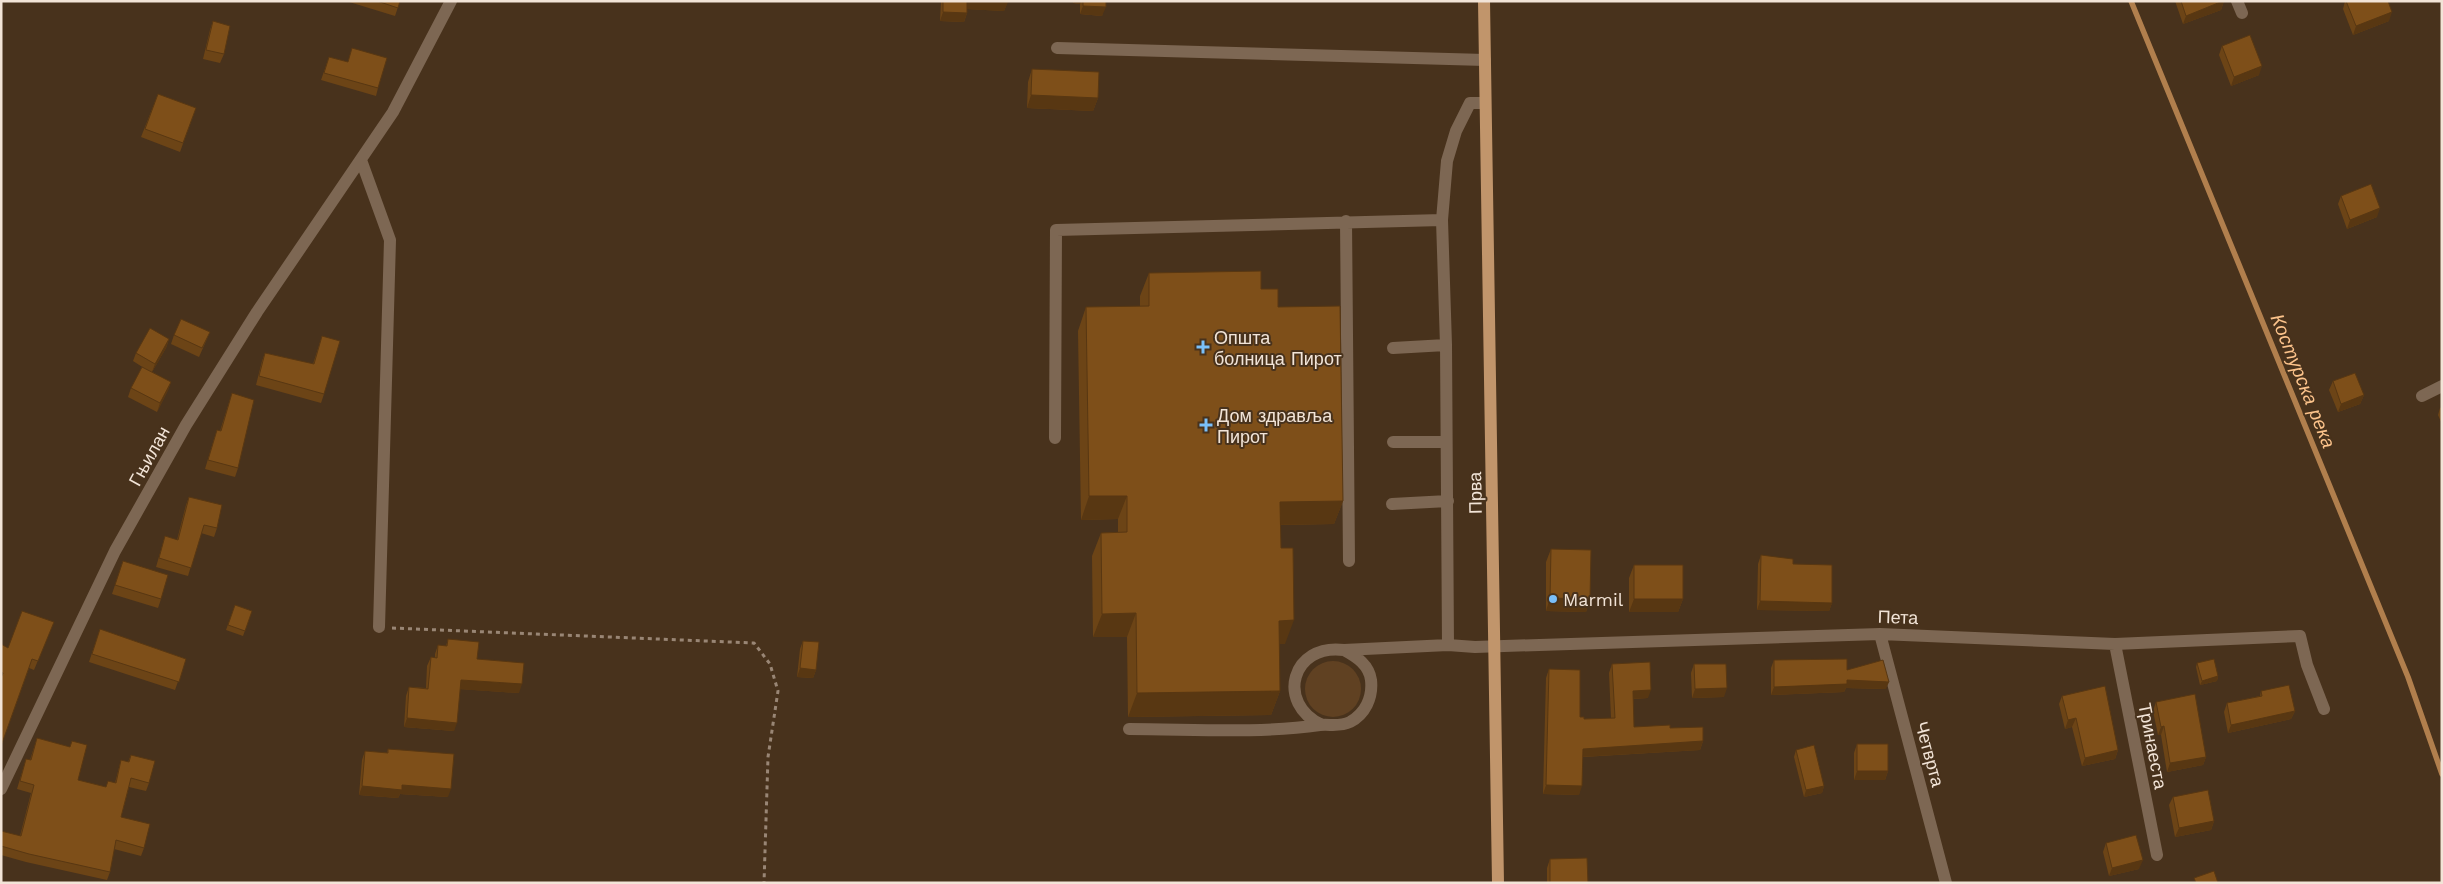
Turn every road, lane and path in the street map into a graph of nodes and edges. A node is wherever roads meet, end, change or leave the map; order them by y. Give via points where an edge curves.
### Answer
1 (451, 1) edge
2 (1484, 1) edge
3 (1057, 48) dead end
4 (1485, 60) junction
5 (1485, 103) junction
6 (361, 160) junction
7 (1442, 220) junction
8 (1346, 221) junction
9 (1446, 345) junction
10 (1393, 348) dead end
11 (2442, 386) edge
12 (2422, 396) dead end
13 (1055, 438) dead end
14 (1392, 442) dead end
15 (1446, 442) junction
16 (1448, 501) junction
17 (1392, 504) dead end
18 (1349, 561) dead end
19 (379, 627) joint
20 (1880, 634) junction
21 (2115, 644) junction
22 (1448, 645) junction
23 (1495, 645) junction
24 (1344, 650) junction
25 (2324, 709) dead end
26 (1322, 724) junction
27 (1129, 730) dead end
28 (1, 789) edge
29 (2158, 855) dead end
30 (764, 883) edge
31 (1498, 883) edge
32 (1946, 883) edge

1 - 6 street, Гњилан via 393,112
2 - 4 main road, Прва
3 - 4 street
4 - 5 main road, Прва
5 - 7 street via 1470,103 1453,139 1447,161
5 - 23 main road, Прва
6 - 19 street via 390,240
6 - 28 street, Гњилан via 257,312 186,425 115,551
7 - 8 street
7 - 9 street
8 - 13 street via 1056,230
8 - 18 street
9 - 10 street
9 - 15 street
11 - 12 street
14 - 15 street
15 - 16 street
16 - 17 street
16 - 22 street
19 - 30 path via 754,643 770,664 778,691 768,757
20 - 21 street, Пета
20 - 23 street, Пета
20 - 32 street, Четврта
21 - 25 street, Пета via 2300,636 2307,666
21 - 29 street, Тринаеста
22 - 23 street, Пета
22 - 24 street, Пета
23 - 31 main road, Прва
24 - 26 street via 1365,666 1371,692 1360,715 1348,723
24 - 26 street via 1326,650 1309,656 1296,676 1294,688 1302,711 1311,720
26 - 27 street via 1284,729

